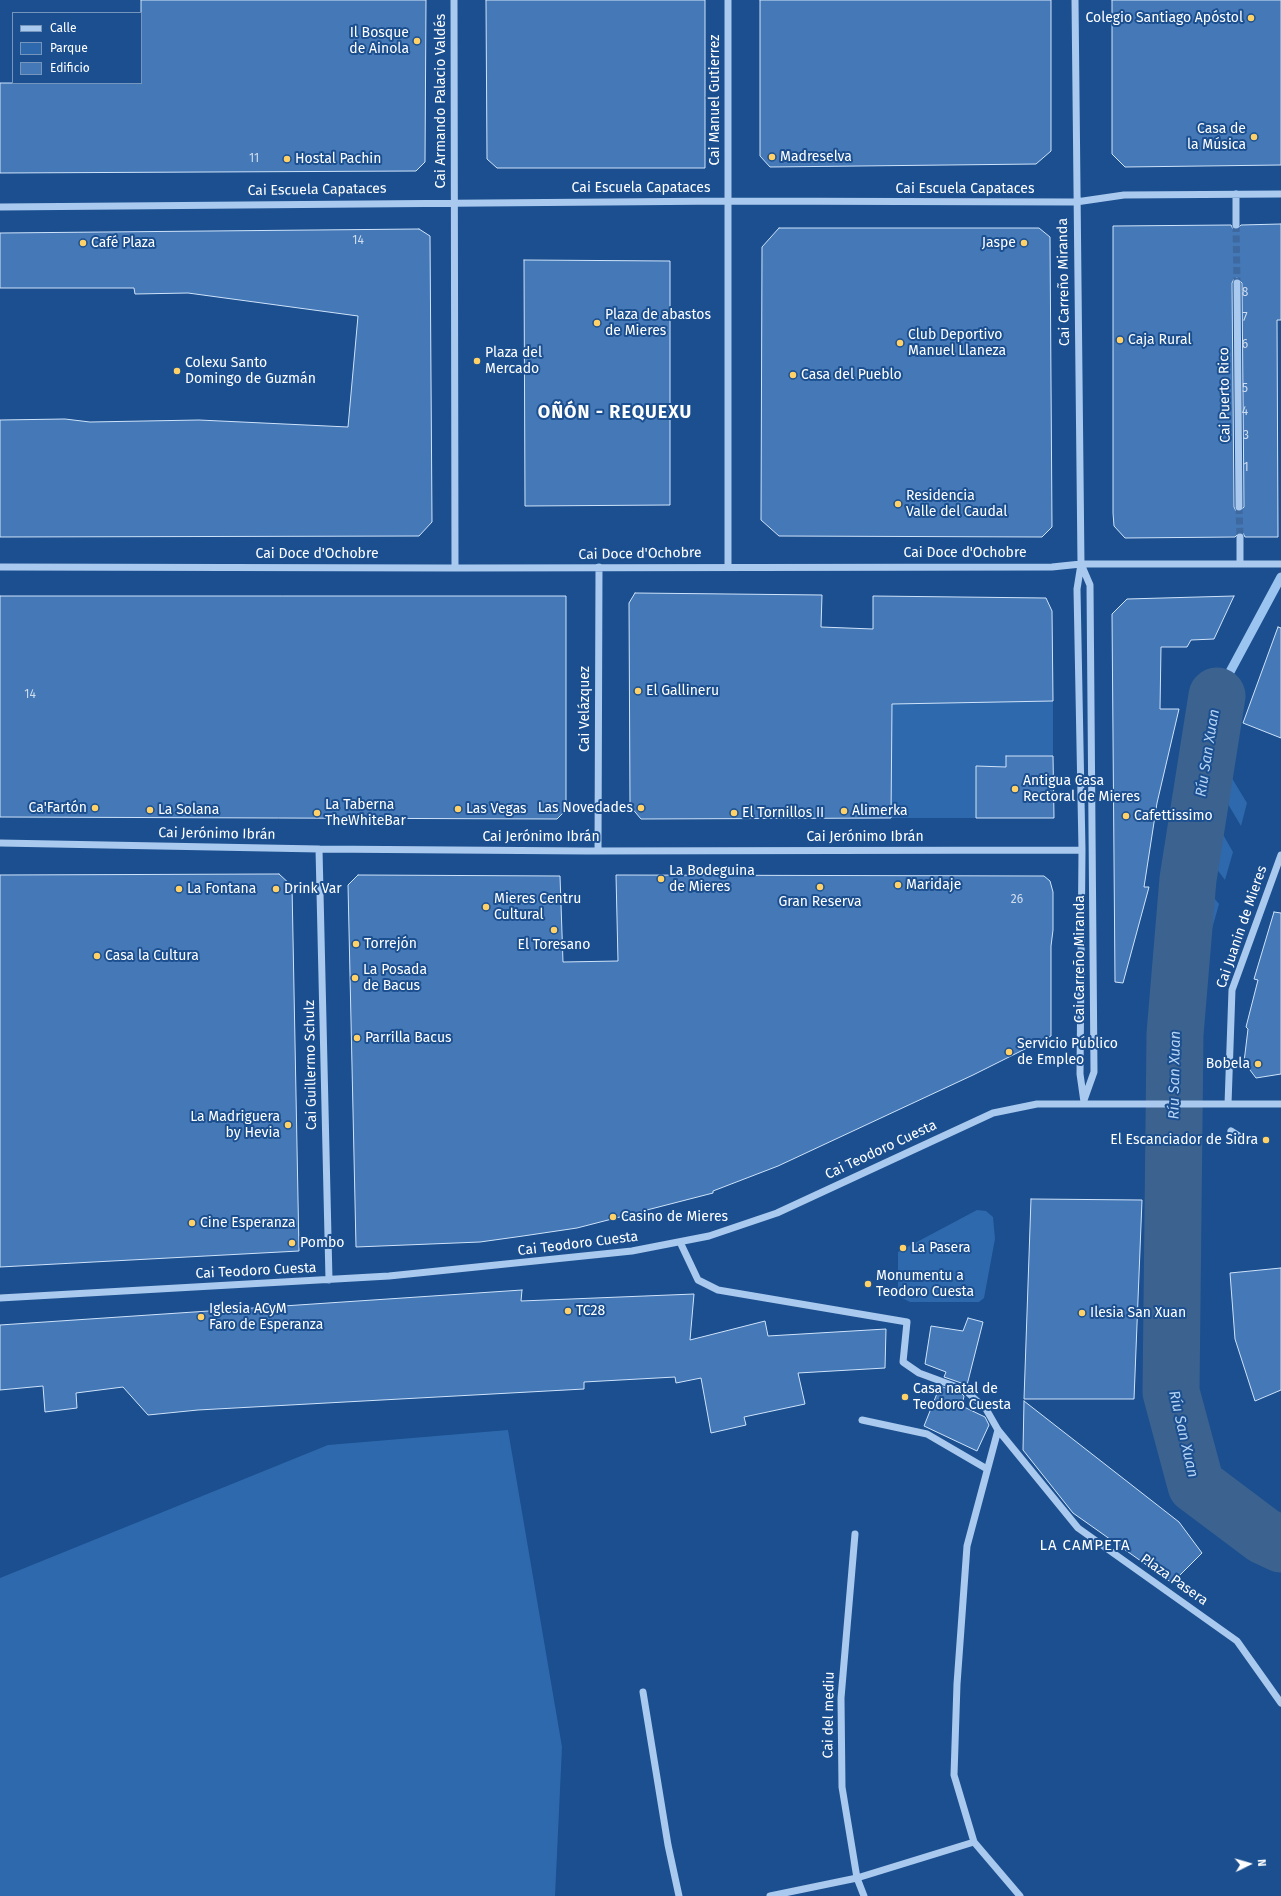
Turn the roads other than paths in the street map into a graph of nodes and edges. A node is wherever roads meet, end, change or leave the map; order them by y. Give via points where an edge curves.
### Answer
1 (454, 0) edge
2 (728, 0) edge
3 (1076, 0) edge
4 (1236, 194) junction
5 (1281, 194) edge
6 (728, 201) junction
7 (454, 202) junction
8 (1076, 202) junction
9 (0, 207) edge
10 (1236, 225) tunnel mouth
11 (1237, 283) tunnel mouth
12 (1240, 507) tunnel mouth
13 (1240, 538) tunnel mouth
14 (1081, 564) junction
15 (1240, 564) junction
16 (1279, 564) edge
17 (728, 566) junction
18 (0, 567) edge
19 (599, 567) junction
20 (455, 568) junction
21 (0, 843) edge
22 (319, 849) junction
23 (1082, 850) junction
24 (598, 851) junction
25 (1281, 855) edge
26 (1084, 1102) junction
27 (1228, 1104) junction
28 (1281, 1104) edge
29 (1231, 1131) dead end
30 (1242, 1138) dead end
31 (680, 1242) junction
32 (329, 1280) junction
33 (0, 1298) edge
34 (862, 1420) dead end
35 (998, 1430) junction
36 (987, 1469) junction
37 (855, 1534) dead end
38 (643, 1692) dead end
39 (1281, 1703) edge
40 (974, 1842) junction
41 (857, 1878) junction
42 (679, 1896) edge
43 (770, 1896) edge
44 (864, 1896) edge
45 (1020, 1896) edge

1 - 7 street, Cai Armando Palacio Valdés
2 - 6 street, Cai Manuel Gutierrez
3 - 8 street, Cai Carreño Miranda
4 - 5 street, Cai Escuela Capataces
4 - 8 street, Cai Escuela Capataces via 1124,195
4 - 10 street
6 - 7 street, Cai Escuela Capataces
6 - 8 street, Cai Escuela Capataces
6 - 17 street
7 - 9 street, Cai Escuela Capataces
7 - 20 street
8 - 14 street, Cai Carreño Miranda
11 - 12 street, Cai Puerto Rico
13 - 15 street
14 - 15 street, Cai Doce d'Ochobre
14 - 17 street, Cai Doce d'Ochobre via 1052,567
14 - 23 street, Cai Carreño Miranda via 1077,589
14 - 26 street, Cai Carreño Miranda via 1090,585 1094,1072
15 - 16 street, Cai Doce d'Ochobre
17 - 19 street, Cai Doce d'Ochobre
18 - 20 street, Cai Doce d'Ochobre
19 - 20 street, Cai Doce d'Ochobre
19 - 24 street, Cai Velázquez
21 - 22 street, Cai Jerónimo Ibrán
22 - 24 street, Cai Jerónimo Ibrán
22 - 32 street, Cai Guillermo Schulz
23 - 24 street, Cai Jerónimo Ibrán
23 - 26 street, Cai Carreño Miranda via 1080,1074
25 - 27 street, Cai Juanin de Mieres via 1232,990
26 - 27 street, Cai Teodoro Cuesta
26 - 31 street, Cai Teodoro Cuesta via 1037,1104 992,1113 777,1213 709,1236
27 - 28 street, Cai Teodoro Cuesta
29 - 30 street
31 - 32 street, Cai Teodoro Cuesta via 632,1252 589,1257
31 - 35 street, Plaza Pasera via 698,1280 718,1290 907,1322 903,1362 919,1373 965,1390 986,1409
32 - 33 street, Cai Teodoro Cuesta
34 - 36 street via 927,1434
35 - 36 street
35 - 39 street, Plaza Pasera via 1078,1528 1237,1641
36 - 40 street via 967,1546 954,1775
37 - 41 street, Cai del mediu via 841,1698 842,1787
38 - 42 street
40 - 41 street
40 - 45 street
41 - 43 street
41 - 44 street, Cai del mediu

